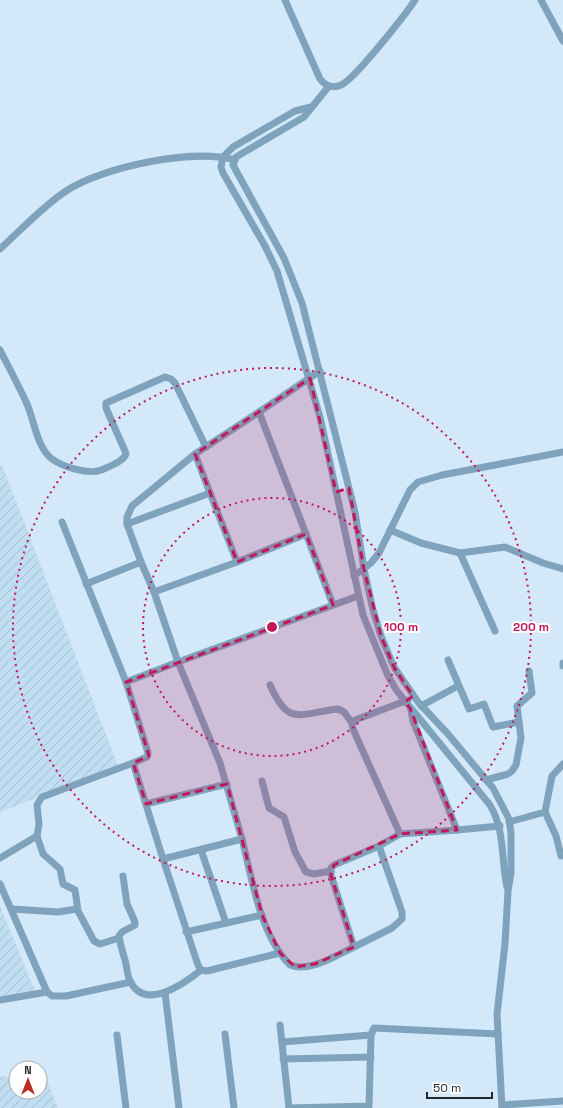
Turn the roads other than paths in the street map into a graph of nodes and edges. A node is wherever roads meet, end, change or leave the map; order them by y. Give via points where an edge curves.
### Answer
1 (285, 0) edge
2 (415, 0) edge
3 (541, 0) edge
4 (563, 41) edge
5 (329, 86) junction
6 (311, 107) junction
7 (223, 156) junction
8 (235, 160) junction
9 (0, 249) edge
10 (0, 350) edge
11 (320, 371) junction
12 (310, 378) junction
13 (260, 412) junction
14 (203, 441) junction
15 (563, 452) edge
16 (195, 454) junction
17 (349, 488) junction
18 (336, 492) junction
19 (210, 493) junction
20 (62, 522) dead end
21 (127, 524) junction
22 (390, 530) junction
23 (306, 534) junction
24 (460, 553) junction
25 (141, 562) junction
26 (237, 562) junction
27 (364, 569) junction
28 (563, 569) edge
29 (354, 576) junction
30 (86, 584) junction
31 (154, 592) junction
32 (358, 596) junction
33 (333, 605) junction
34 (495, 631) dead end
35 (448, 660) dead end
36 (178, 662) junction
37 (563, 663) edge
38 (563, 666) edge
39 (529, 671) dead end
40 (126, 682) junction
41 (270, 685) dead end
42 (458, 686) junction
43 (413, 696) junction
44 (405, 702) junction
45 (421, 706) junction
46 (410, 708) junction
47 (519, 722) junction
48 (352, 723) junction
49 (133, 763) junction
50 (563, 764) edge
51 (486, 780) junction
52 (262, 781) dead end
53 (227, 784) junction
54 (146, 804) junction
55 (545, 812) junction
56 (509, 822) junction
57 (500, 826) junction
58 (457, 830) junction
59 (400, 834) junction
60 (37, 836) junction
61 (242, 839) junction
62 (379, 846) junction
63 (201, 850) junction
64 (561, 856) dead end
65 (0, 858) edge
66 (163, 860) junction
67 (331, 871) junction
68 (123, 876) dead end
69 (0, 884) edge
70 (508, 891) junction
71 (12, 909) junction
72 (77, 909) junction
73 (262, 915) junction
74 (226, 923) junction
75 (186, 932) junction
76 (119, 938) junction
77 (354, 947) junction
78 (280, 952) junction
79 (201, 970) junction
80 (131, 982) junction
81 (47, 992) junction
82 (165, 993) junction
83 (0, 1000) edge
84 (280, 1025) dead end
85 (225, 1034) dead end
86 (498, 1034) junction
87 (117, 1035) dead end
88 (371, 1035) junction
89 (282, 1042) junction
90 (371, 1057) junction
91 (283, 1059) junction
92 (563, 1101) edge
93 (502, 1107) edge
94 (126, 1108) edge
95 (179, 1108) edge
96 (234, 1108) edge
97 (289, 1108) edge

1 - 5 street via 320,79
2 - 5 street via 400,22 351,77 343,85
3 - 4 street
5 - 6 street
6 - 7 street via 294,111 233,147
6 - 8 street via 304,118
7 - 8 street
7 - 9 street via 172,159 100,174 57,197
7 - 12 street via 223,173 277,271
8 - 11 street via 235,169 271,233 292,278 302,303
10 - 14 street via 27,404 42,444 52,459 84,473 100,471 123,459 125,450 106,403 165,377 175,383
11 - 12 street
11 - 17 street
12 - 13 street
12 - 18 street
13 - 14 street
13 - 23 street
14 - 16 street
15 - 22 street via 418,482 410,490
16 - 19 street
16 - 21 street via 132,506
17 - 18 street
17 - 27 street
18 - 29 street
19 - 21 street
19 - 26 street
20 - 30 street
21 - 25 street
22 - 24 street via 421,543
22 - 27 street via 379,553
23 - 26 street
23 - 33 street
24 - 28 street via 505,547
24 - 34 street
25 - 30 street
25 - 31 street
26 - 31 street
27 - 29 street
27 - 43 street via 381,636 394,667
29 - 32 street
30 - 40 street
31 - 36 street
32 - 33 street
32 - 44 street via 388,676
33 - 36 street
35 - 42 street
36 - 40 street
36 - 53 street
37 - 38 street
39 - 47 street via 532,693 517,706
40 - 49 street via 148,754 147,757
41 - 48 street via 281,706 290,714 338,709 344,712
42 - 45 street
42 - 47 street via 469,709 485,705 493,727
43 - 44 street
43 - 45 street
44 - 46 street
44 - 48 street
45 - 51 street
46 - 57 street via 490,805
46 - 58 street
47 - 51 street via 521,741 515,768 508,774
48 - 59 street
49 - 54 street
49 - 60 street via 40,798 37,805
50 - 55 street via 552,776
51 - 56 street via 504,806
52 - 67 street via 269,808 284,817 295,852 306,872 314,874
53 - 54 street
53 - 61 street
54 - 66 street
55 - 56 street
55 - 64 street via 556,836
56 - 70 street via 512,873
57 - 58 street
57 - 70 street
58 - 59 street
59 - 62 street
60 - 65 street
60 - 72 street via 43,854 60,869 63,884 75,890
61 - 63 street
61 - 73 street
62 - 67 street via 334,865
62 - 77 street via 402,912 402,919 392,928
63 - 66 street
63 - 74 street
66 - 75 street
67 - 77 street
68 - 76 street via 127,904 135,922 122,932
69 - 71 street
70 - 86 street via 498,1003
71 - 72 street via 58,912
71 - 81 street
72 - 76 street via 96,942 100,944
73 - 74 street
73 - 78 street
74 - 75 street
75 - 79 street
76 - 80 street
77 - 78 street via 315,964 300,967 290,965
78 - 79 street via 207,971
79 - 82 street via 186,982
80 - 81 street via 59,997
80 - 82 street via 141,992
81 - 83 street
82 - 95 street
84 - 89 street
85 - 96 street
86 - 88 street via 377,1027 372,1029
86 - 93 street
87 - 94 street
88 - 89 street
88 - 90 street
89 - 91 street
90 - 91 street
90 - 97 street via 370,1106
91 - 97 street
92 - 93 street

